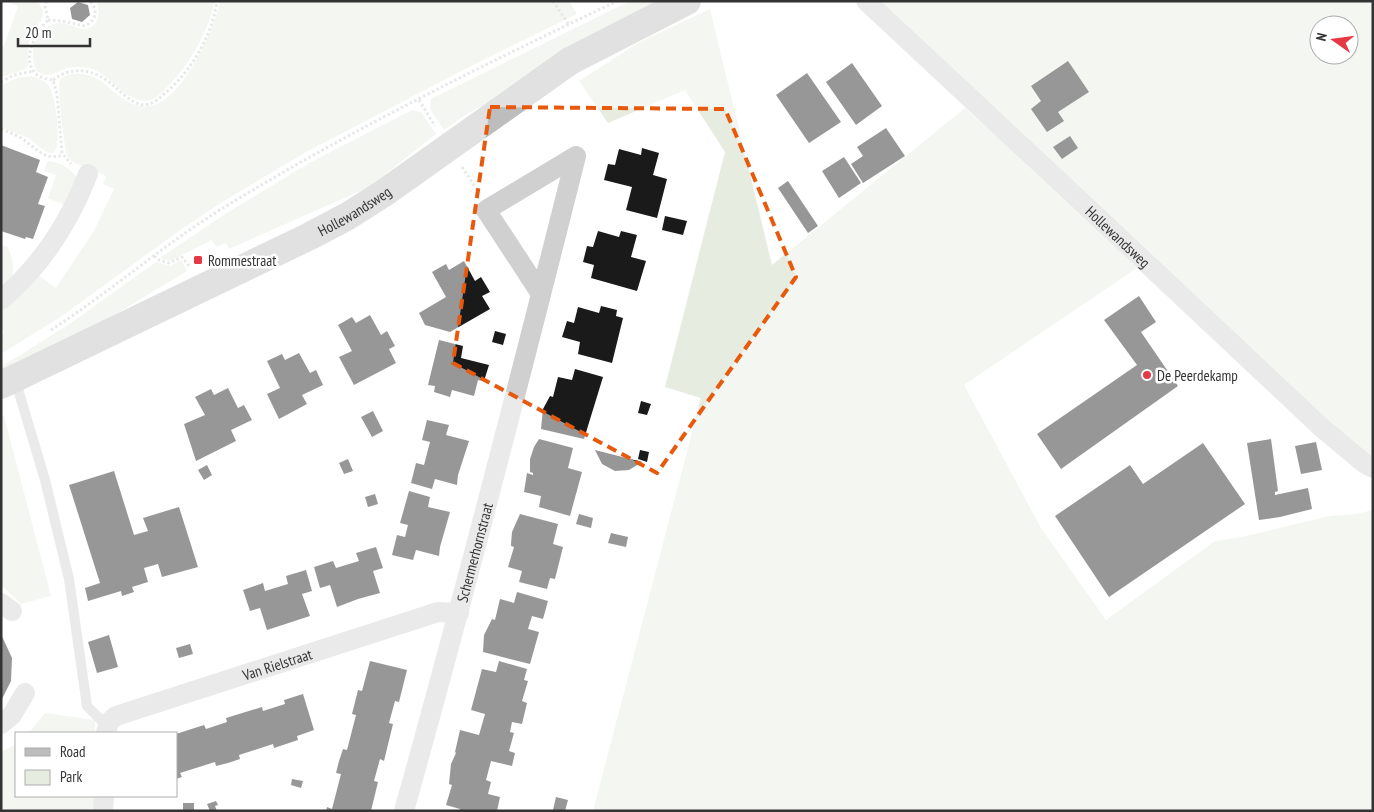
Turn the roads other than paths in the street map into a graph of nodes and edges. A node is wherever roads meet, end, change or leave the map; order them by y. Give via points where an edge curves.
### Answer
1 (687, 1) edge
2 (866, 1) edge
3 (88, 174) road end
4 (541, 294) junction
5 (1, 300) edge
6 (8, 382) edge
7 (1373, 468) edge
8 (459, 613) junction
9 (25, 693) dead end
10 (1, 724) edge
11 (107, 730) edge
12 (104, 797) edge
13 (103, 811) edge
14 (404, 811) edge

1 - 6 main road, Hollewandsweg via 570,62 348,216
2 - 7 street, Hollewandsweg via 1308,414
3 - 5 street via 78,200 49,248
4 - 4 street, Schermerhornstraat via 486,210 576,156 567,193
4 - 8 street, Schermerhornstraat
6 - 11 lane via 45,480 69,579 87,706
8 - 11 street, Van Rielstraat via 438,612 116,716 109,722
8 - 14 street, Schermerhornstraat
9 - 10 street via 12,715
12 - 13 street

